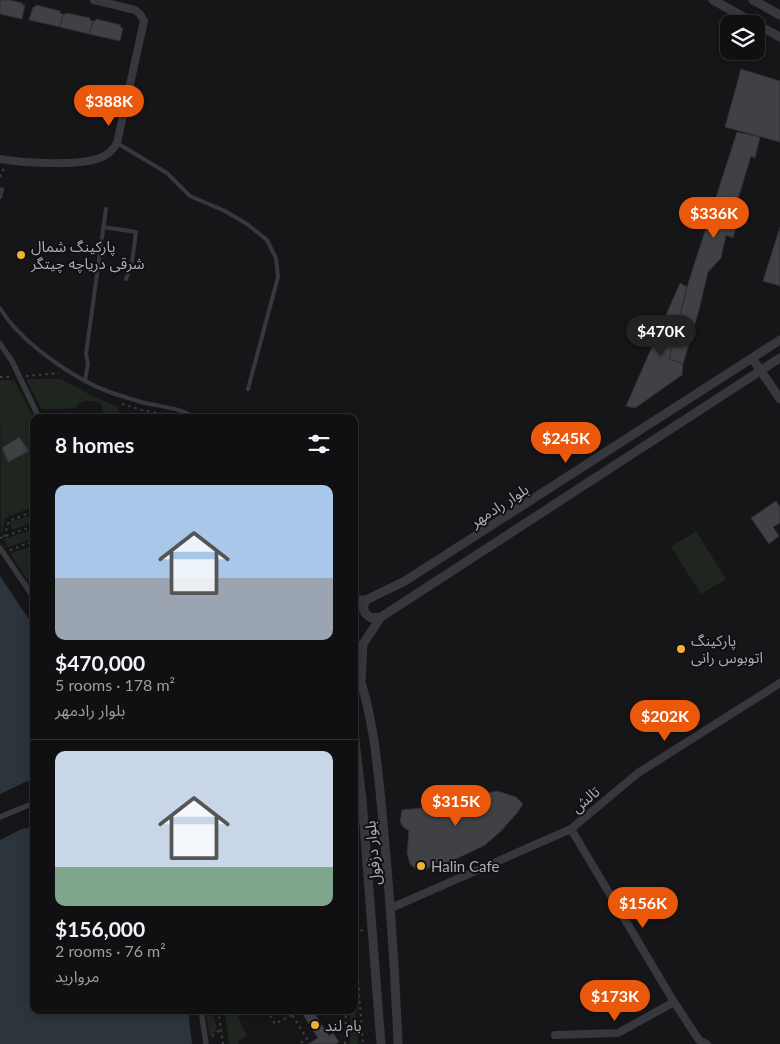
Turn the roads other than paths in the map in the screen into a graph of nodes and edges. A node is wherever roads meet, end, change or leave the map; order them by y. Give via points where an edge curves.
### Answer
1 (94, 0) edge
2 (713, 0) edge
3 (753, 0) edge
4 (128, 4) edge
5 (740, 15) edge
6 (780, 15) edge
7 (765, 29) edge
8 (780, 37) edge
9 (118, 143) junction
10 (4, 160) edge
11 (2, 189) dead end
12 (0, 197) edge
13 (106, 209) dead end
14 (103, 227) junction
15 (126, 279) dead end
16 (0, 308) edge
17 (780, 340) edge
18 (0, 344) edge
19 (752, 358) junction
20 (780, 358) edge
21 (761, 370) junction
22 (85, 380) junction
23 (248, 389) dead end
24 (780, 399) edge
25 (37, 414) edge
26 (188, 414) edge
27 (2, 550) edge
28 (30, 592) edge
29 (358, 600) edge
30 (366, 600) junction
31 (381, 617) junction
32 (358, 673) edge
33 (361, 682) junction
34 (780, 683) edge
35 (358, 766) edge
36 (30, 805) edge
37 (0, 818) edge
38 (571, 829) junction
39 (391, 908) junction
40 (674, 1002) junction
41 (202, 1014) edge
42 (555, 1035) dead end
43 (206, 1042) edge
44 (698, 1042) edge
45 (380, 1044) edge
46 (398, 1044) edge
47 (708, 1044) edge

1 - 4 street
2 - 5 street
3 - 6 street
4 - 9 street via 144,21
7 - 8 street
9 - 10 street via 104,157 92,160 50,163
9 - 23 lane via 167,173 190,196 224,210 268,240 276,258 278,277
11 - 12 lane
13 - 14 lane
14 - 15 lane via 136,232
14 - 22 lane
16 - 22 lane via 46,356
17 - 19 street, بلوار رادمهر
18 - 25 street
19 - 21 street
19 - 30 street, بلوار رادمهر via 405,581
20 - 21 street, بلوار رادمهر
21 - 24 street
21 - 31 street, بلوار رادمهر
22 - 26 lane via 111,393
27 - 28 street
29 - 30 street, بلوار رادمهر
30 - 31 street via 365,613 371,618
31 - 33 street via 363,644
32 - 33 street, بلوار دزفول
33 - 39 street, بلوار دزفول via 376,749
34 - 38 street, تالش via 638,773
35 - 45 street, بلوار دزفول
36 - 37 street
38 - 39 street, تالش
38 - 40 street
39 - 46 street, بلوار دزفول
40 - 42 street via 618,1033
40 - 44 street
41 - 43 street
44 - 47 street

